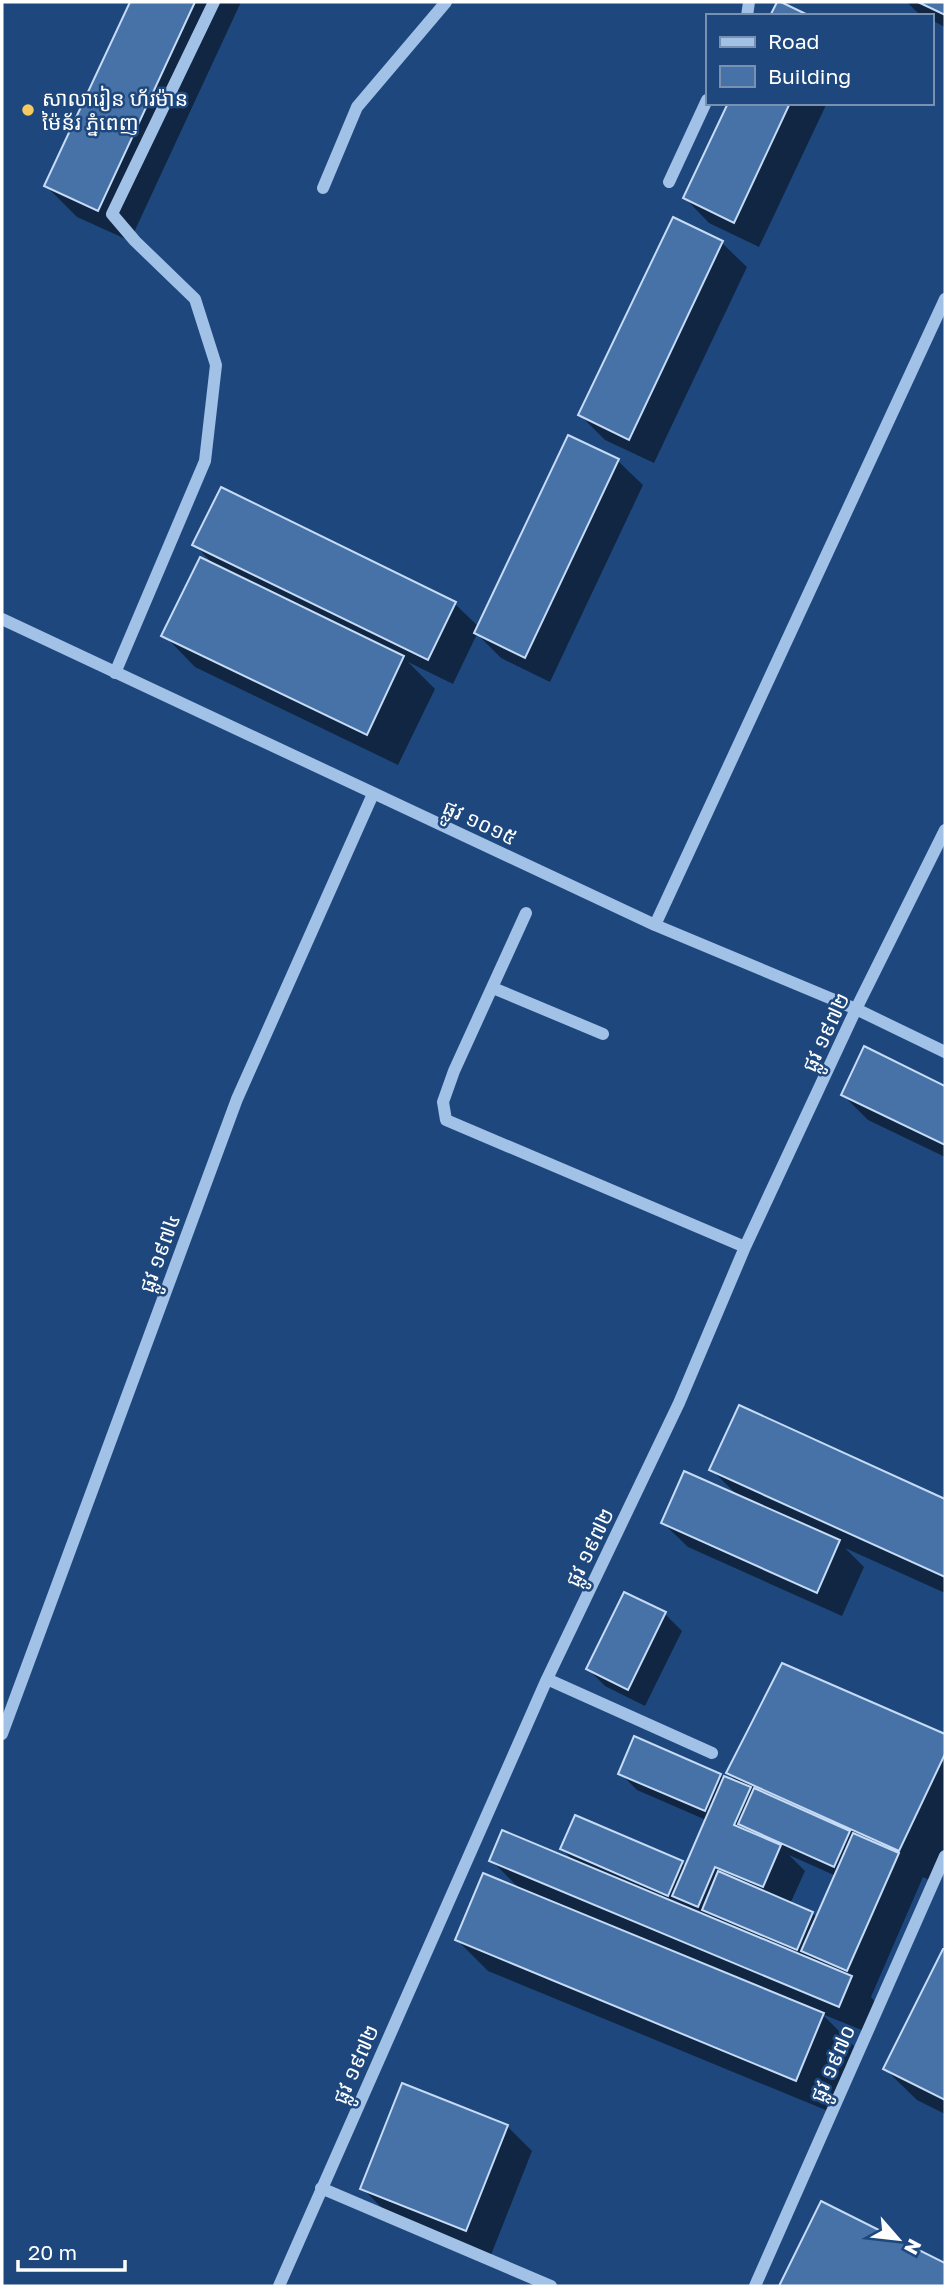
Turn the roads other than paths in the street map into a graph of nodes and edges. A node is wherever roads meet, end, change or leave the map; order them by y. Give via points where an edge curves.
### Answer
1 (214, 2) edge
2 (446, 2) edge
3 (706, 102) edge
4 (669, 182) dead end
5 (323, 188) dead end
6 (945, 299) edge
7 (2, 621) edge
8 (115, 673) junction
9 (373, 794) junction
10 (945, 830) edge
11 (526, 913) dead end
12 (655, 925) junction
13 (493, 988) junction
14 (856, 1009) junction
15 (603, 1034) dead end
16 (945, 1052) edge
17 (745, 1247) junction
18 (547, 1679) junction
19 (2, 1734) edge
20 (712, 1753) dead end
21 (945, 1856) edge
22 (321, 2188) junction
23 (279, 2286) edge
24 (551, 2286) edge
25 (755, 2286) edge

1 - 8 street via 112,214 195,299 216,365 205,461
2 - 5 street via 357,107
3 - 4 street
6 - 12 street
7 - 8 street, ផ្លូវ ១០១៥
8 - 9 street, ផ្លូវ ១០១៥
9 - 12 street, ផ្លូវ ១០១៥
9 - 19 street, ផ្លូវ ១៩៧៤ via 237,1099
10 - 14 street, ផ្លូវ ១៩៧២
11 - 13 street
12 - 14 street, ផ្លូវ ១០១៥
13 - 15 street
13 - 17 street via 454,1071 443,1102 446,1120
14 - 16 street, ផ្លូវ ១០១៥
14 - 17 street, ផ្លូវ ១៩៧២
17 - 18 street, ផ្លូវ ១៩៧២ via 680,1402
18 - 20 street
18 - 22 street, ផ្លូវ ១៩៧២
21 - 25 street, ផ្លូវ ១៩៧០
22 - 23 street, ផ្លូវ ១៩៧២
22 - 24 street

